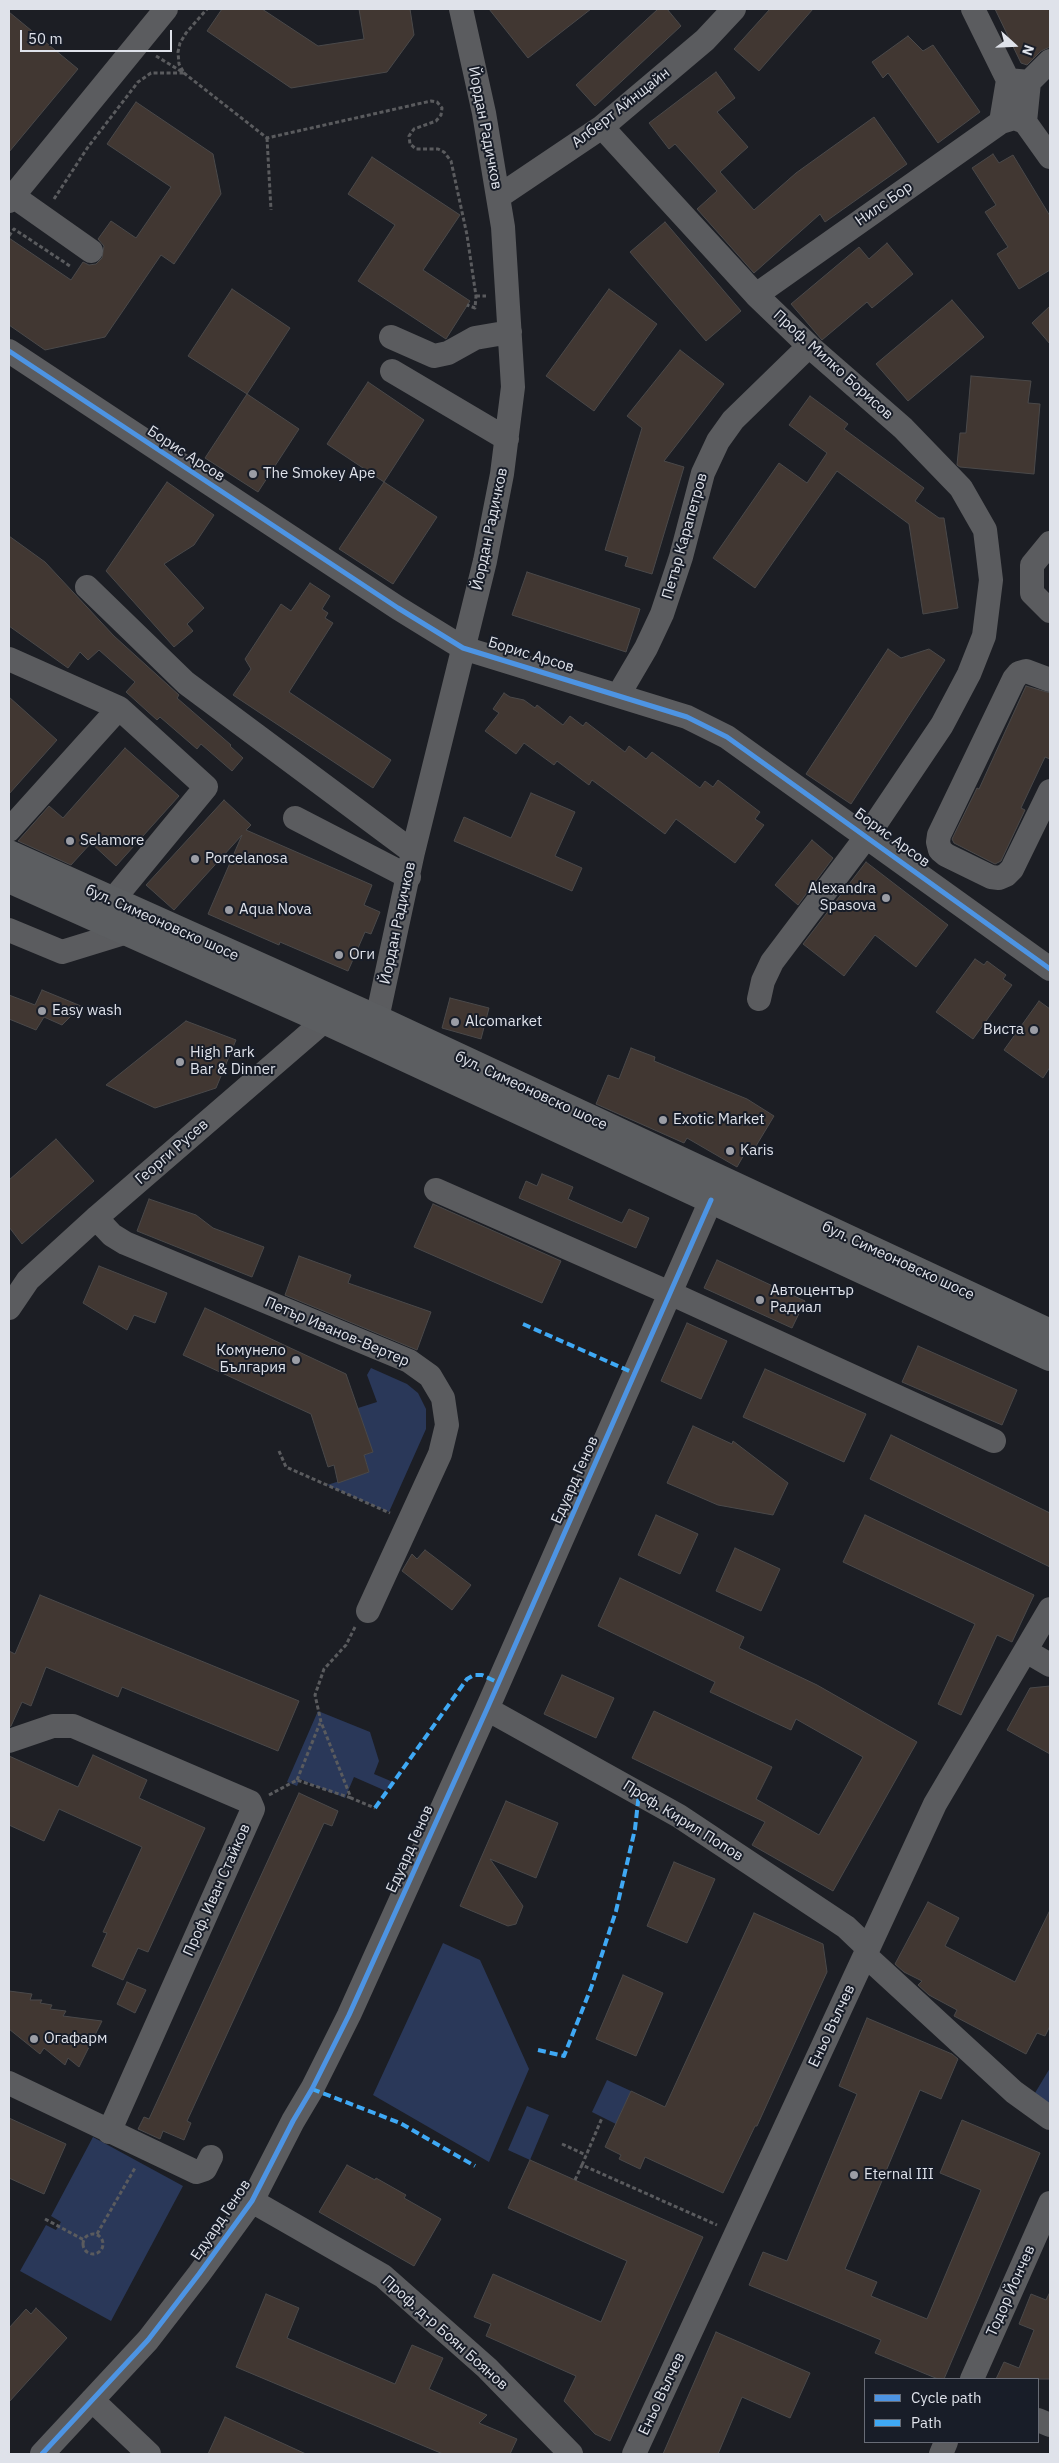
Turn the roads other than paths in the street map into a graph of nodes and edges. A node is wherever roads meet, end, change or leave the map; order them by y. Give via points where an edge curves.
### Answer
1 (166, 9) edge
2 (461, 9) edge
3 (734, 9) edge
4 (973, 9) edge
5 (1050, 61) edge
6 (1018, 81) junction
7 (1014, 121) junction
8 (602, 127) junction
9 (1050, 158) edge
10 (498, 197) junction
11 (11, 199) edge
12 (91, 251) dead end
13 (756, 294) junction
14 (510, 332) junction
15 (391, 337) dead end
16 (809, 346) junction
17 (9, 351) edge
18 (392, 371) dead end
19 (507, 439) junction
20 (1050, 543) edge
21 (87, 587) dead end
22 (1050, 611) edge
23 (463, 648) junction
24 (9, 659) edge
25 (1050, 680) edge
26 (619, 694) junction
27 (119, 708) junction
28 (1050, 791) edge
29 (295, 818) dead end
30 (9, 830) edge
31 (871, 830) junction
32 (414, 852) junction
33 (9, 854) edge
34 (409, 877) junction
35 (9, 879) edge
36 (112, 901) junction
37 (9, 930) edge
38 (128, 932) junction
39 (1050, 969) edge
40 (759, 999) dead end
41 (335, 1012) junction
42 (374, 1031) junction
43 (436, 1190) dead end
44 (712, 1200) junction
45 (96, 1218) junction
46 (672, 1294) junction
47 (9, 1308) edge
48 (1050, 1333) edge
49 (1050, 1357) edge
50 (994, 1441) dead end
51 (1050, 1609) edge
52 (368, 1611) road end
53 (1026, 1651) junction
54 (1050, 1665) edge
55 (487, 1709) junction
56 (9, 1741) edge
57 (866, 1952) junction
58 (9, 2083) edge
59 (1050, 2118) edge
60 (109, 2132) junction
61 (212, 2157) dead end
62 (252, 2201) junction
63 (1050, 2203) edge
64 (972, 2378) edge
65 (92, 2400) junction
66 (42, 2454) edge
67 (149, 2454) edge
68 (571, 2454) edge
69 (634, 2454) edge

1 - 11 street
2 - 10 street, Йордан Радичков
3 - 8 street, Алберт Айнщайн via 704,40
4 - 6 street
5 - 6 street
6 - 7 street
7 - 9 street
7 - 13 street, Нилс Бор
8 - 10 street, Алберт Айнщайн
8 - 13 street, Проф. Милко Борисов
10 - 14 street, Йордан Радичков
11 - 12 street
13 - 16 street, Проф. Милко Борисов
14 - 15 street via 475,338 448,353 434,356
14 - 19 street, Йордан Радичков via 513,388
16 - 26 street, Петър Карапетров via 733,420 718,441 702,473 681,557 662,614
16 - 31 street, Проф. Милко Борисов via 903,428 961,488 986,530 991,580 984,636 969,674 942,725
17 - 23 street, Борис Арсов
18 - 19 street
19 - 23 street, Йордан Радичков via 486,561
20 - 22 street via 1032,565 1032,593
21 - 32 street via 186,683
23 - 26 street, Борис Арсов
23 - 32 street, Йордан Радичков
24 - 27 street
25 - 28 street via 1026,670 1014,679 939,835 940,850 991,876 999,878 1006,875 1012,870
26 - 31 street, Борис Арсов via 687,717 727,737
27 - 30 street
27 - 36 street via 206,788
29 - 34 street
31 - 39 street, Борис Арсов
31 - 40 street, Проф. Милко Борисов via 772,962
32 - 34 street, Йордан Радичков
33 - 36 main road, бул. Симеоновско шосе
34 - 42 street, Йордан Радичков
35 - 38 main road, бул. Симеоновско шосе
36 - 41 main road, бул. Симеоновско шосе
37 - 38 street via 62,952
38 - 41 main road, бул. Симеоновско шосе
41 - 42 main road, бул. Симеоновско шосе
41 - 45 street, Георги Русев
42 - 44 main road, бул. Симеоновско шосе
42 - 48 main road, бул. Симеоновско шосе
43 - 46 street
44 - 46 street, Едуард Генов
44 - 49 main road, бул. Симеоновско шосе
45 - 47 street, Георги Русев via 28,1280
45 - 52 street, Петър Иванов-Вертер via 125,1243 409,1362 430,1376 443,1398 447,1425 440,1454
46 - 50 street
46 - 55 street, Едуард Генов
51 - 53 street, Еньо Вълчев
53 - 54 street
53 - 57 street, Еньо Вълчев via 935,1804
55 - 57 street, Проф. Кирил Попов via 679,1816 846,1928
55 - 62 street, Едуард Генов via 350,2016
56 - 60 street, Проф. Иван Стайков via 53,1726 73,1726 250,1802 253,1809
57 - 59 street, Проф. Кирил Попов via 1014,2092
57 - 69 street, Еньо Вълчев
58 - 60 street
60 - 61 street via 196,2172 205,2170
62 - 65 street, Едуард Генов via 148,2340
62 - 68 street, Проф. д-р Боян Боянов via 383,2276 487,2368
63 - 64 street, Тодор Йончев
65 - 66 street, Едуард Генов
65 - 67 street

